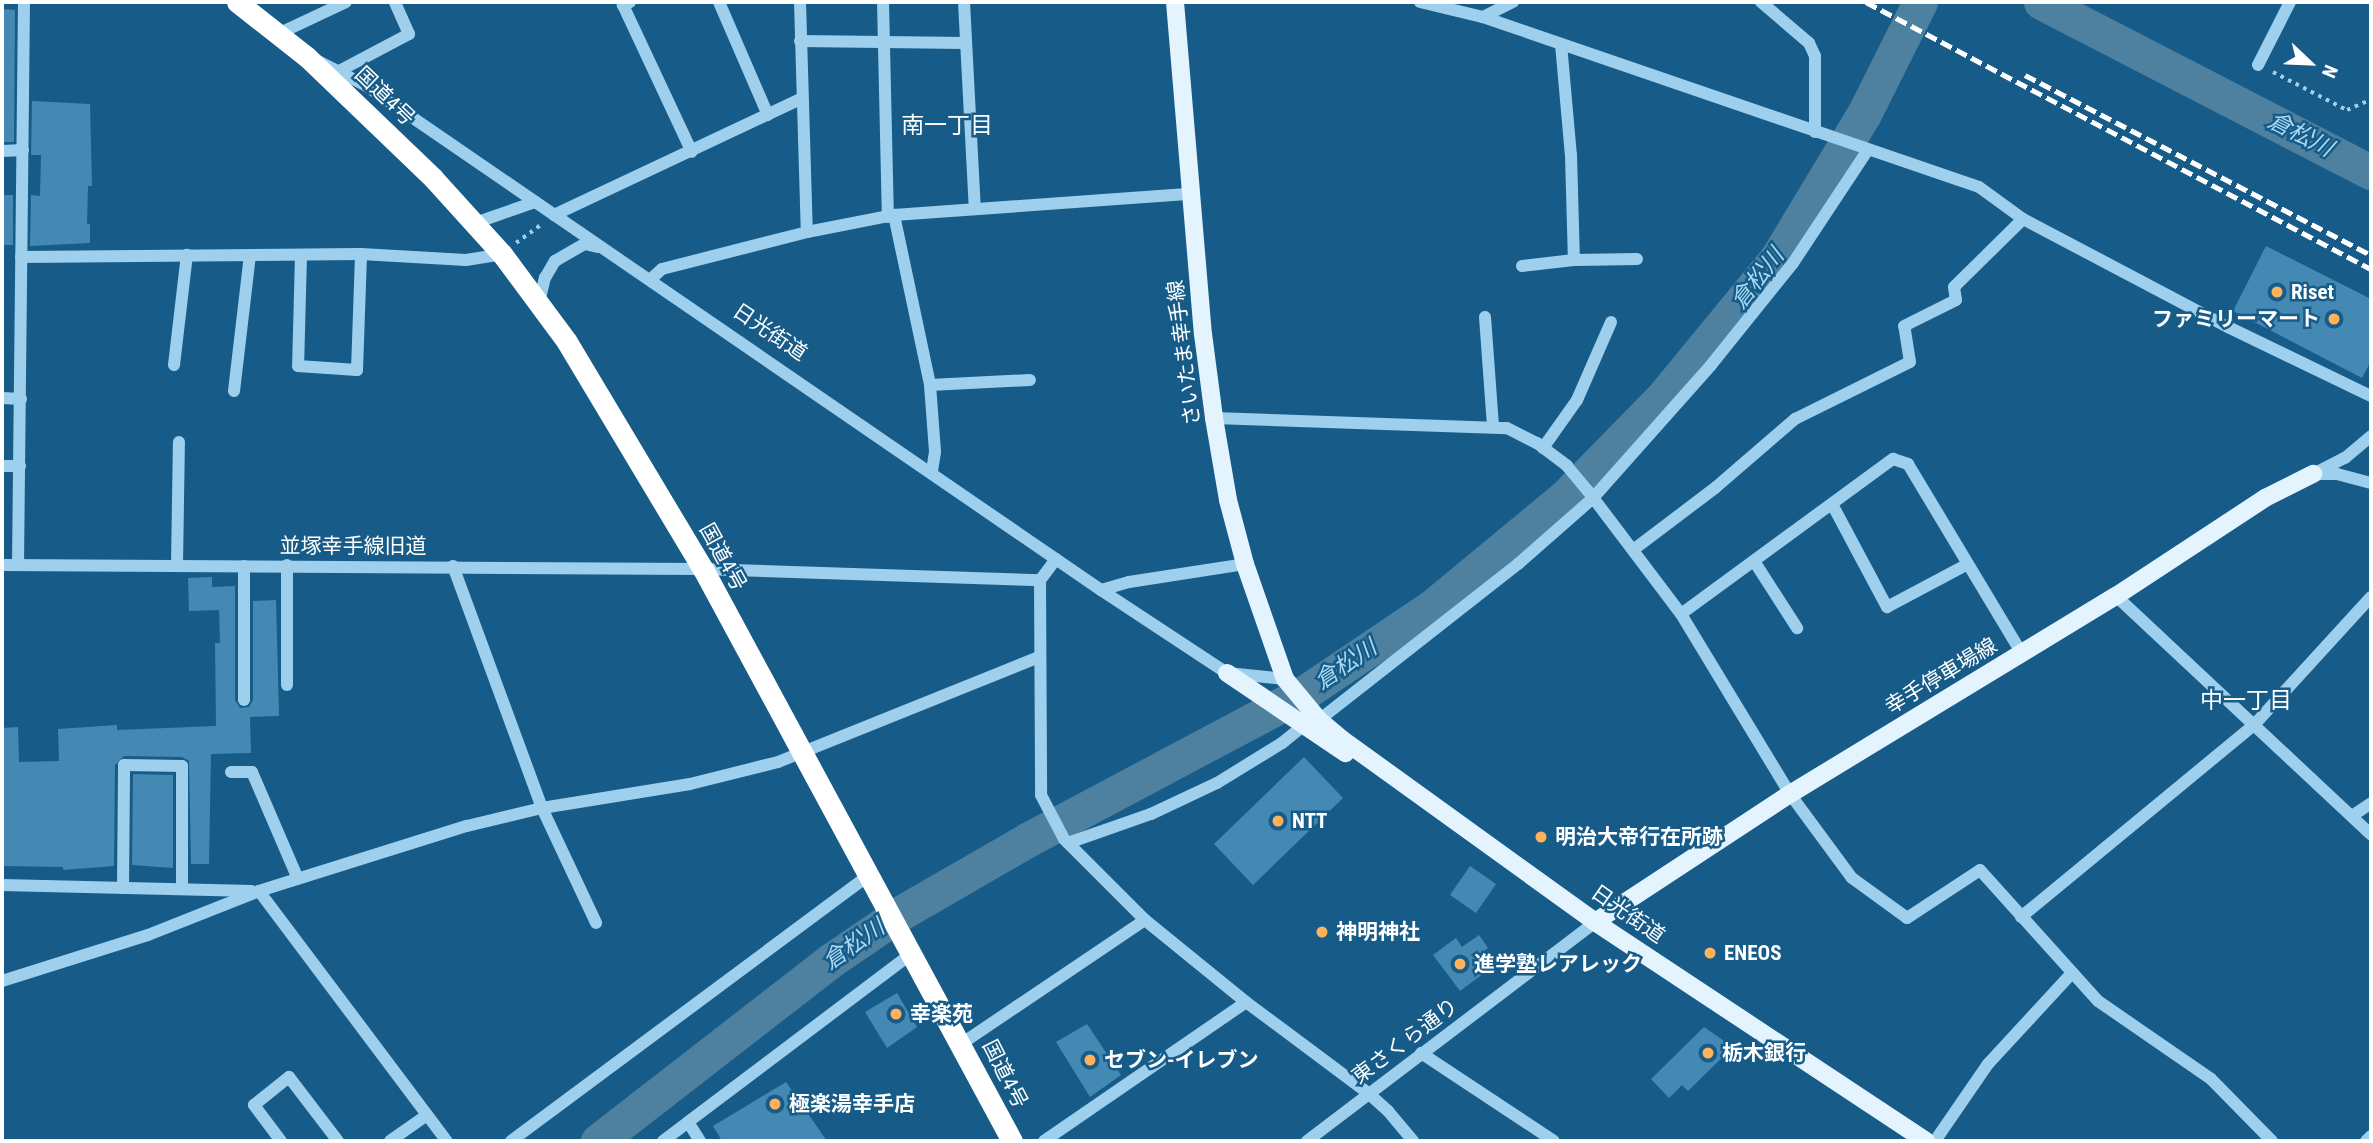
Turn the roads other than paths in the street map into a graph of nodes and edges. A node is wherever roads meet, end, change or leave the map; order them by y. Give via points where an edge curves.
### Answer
1 (24, 2) edge
2 (237, 2) edge
3 (346, 2) edge
4 (395, 2) edge
5 (630, 2) edge
6 (719, 2) edge
7 (800, 2) edge
8 (883, 2) edge
9 (964, 2) edge
10 (1175, 2) edge
11 (1420, 2) edge
12 (1513, 2) edge
13 (1761, 2) edge
14 (2290, 2) edge
15 (1483, 17) junction
16 (278, 34) junction
17 (800, 41) junction
18 (885, 41) junction
19 (965, 43) junction
20 (1562, 44) junction
21 (307, 57) junction
22 (2258, 65) road end
23 (341, 70) junction
24 (801, 99) junction
25 (768, 115) junction
26 (1815, 132) junction
27 (23, 150) junction
28 (1865, 150) junction
29 (2, 151) edge
30 (692, 152) junction
31 (1190, 194) junction
32 (535, 202) junction
33 (975, 209) junction
34 (554, 215) junction
35 (891, 216) junction
36 (2023, 219) junction
37 (475, 223) junction
38 (807, 233) junction
39 (602, 248) junction
40 (361, 254) junction
41 (502, 254) junction
42 (187, 255) junction
43 (250, 255) junction
44 (301, 255) junction
45 (21, 257) junction
46 (1637, 259) dead end
47 (1574, 260) junction
48 (1521, 266) dead end
49 (650, 280) junction
50 (539, 303) junction
51 (1485, 317) dead end
52 (1611, 321) dead end
53 (174, 365) dead end
54 (1030, 380) dead end
55 (930, 385) junction
56 (234, 391) dead end
57 (2371, 396) edge
58 (2, 398) edge
59 (21, 399) junction
60 (1214, 418) junction
61 (1493, 427) junction
62 (2371, 436) edge
63 (179, 442) dead end
64 (1544, 448) junction
65 (2, 466) edge
66 (20, 466) junction
67 (932, 472) junction
68 (2313, 474) junction
69 (2371, 483) edge
70 (1591, 494) junction
71 (1832, 504) junction
72 (1633, 550) junction
73 (1056, 559) junction
74 (1754, 561) junction
75 (1245, 564) junction
76 (2, 565) edge
77 (18, 565) junction
78 (177, 565) junction
79 (287, 565) junction
80 (1966, 565) junction
81 (244, 566) junction
82 (453, 566) junction
83 (704, 569) junction
84 (1040, 580) junction
85 (1101, 590) junction
86 (2116, 596) junction
87 (2371, 597) edge
88 (1681, 614) junction
89 (1797, 628) dead end
90 (2022, 654) junction
91 (1039, 657) junction
92 (1227, 673) junction
93 (1288, 683) junction
94 (287, 685) dead end
95 (244, 700) dead end
96 (1309, 720) junction
97 (2254, 725) junction
98 (803, 753) junction
99 (230, 772) dead end
100 (1790, 794) junction
101 (2371, 803) edge
102 (542, 808) junction
103 (2352, 816) junction
104 (2371, 835) edge
105 (1066, 841) junction
106 (868, 876) junction
107 (298, 879) junction
108 (2, 886) edge
109 (123, 888) junction
110 (182, 889) junction
111 (259, 891) junction
112 (2021, 918) junction
113 (1145, 920) junction
114 (1595, 922) junction
115 (596, 923) dead end
116 (907, 947) junction
117 (2072, 973) junction
118 (2, 981) edge
119 (1246, 1002) junction
120 (961, 1044) junction
121 (1421, 1053) junction
122 (1368, 1093) junction
123 (427, 1115) junction
124 (688, 1122) junction
125 (2371, 1136) edge
126 (281, 1141) edge
127 (338, 1141) edge
128 (390, 1141) edge
129 (447, 1141) edge
130 (511, 1141) edge
131 (663, 1141) edge
132 (700, 1141) edge
133 (1012, 1141) edge
134 (1044, 1141) edge
135 (1307, 1141) edge
136 (1413, 1141) edge
137 (1554, 1141) edge
138 (1926, 1141) edge
139 (1935, 1141) edge
140 (2272, 1141) edge
141 (2366, 1141) edge

1 - 27 street
2 - 16 highway, 日光街道
3 - 16 street
4 - 23 street via 409,34
5 - 30 street via 623,5
6 - 25 street
7 - 17 street
8 - 18 street
9 - 19 street
10 - 31 main road, さいたま幸手線
11 - 15 street
12 - 15 street
13 - 26 street via 1810,43 1815,56
14 - 22 street
15 - 20 street
16 - 21 highway, 日光街道
17 - 18 street
17 - 24 street
18 - 19 street
18 - 35 street
19 - 33 street
20 - 26 street
20 - 47 street
21 - 23 street, 日光街道
21 - 37 highway, 国道4号 via 387,131
23 - 32 street, 日光街道
24 - 25 street
24 - 38 street
25 - 30 street
26 - 28 street
27 - 29 street
27 - 45 street
28 - 36 street via 1979,187
28 - 70 street via 1793,263 1711,365
30 - 34 street
31 - 33 street
31 - 60 main road, さいたま幸手線
32 - 34 street, 日光街道
32 - 37 street
33 - 35 street
34 - 39 street, 日光街道
35 - 38 street
35 - 55 street
36 - 57 street
36 - 72 street via 1954,287 1956,300 1904,326 1910,362 1795,419
37 - 41 highway, 国道4号
38 - 49 street via 662,269
39 - 49 street, 日光街道
39 - 50 street via 585,244 555,261
40 - 41 street via 466,260
40 - 44 street
40 - 44 street via 357,370 298,366
41 - 50 highway, 国道4号
42 - 43 street
42 - 45 street
42 - 53 street
43 - 44 street
43 - 56 street
45 - 59 street
46 - 47 street
47 - 48 street
49 - 67 street, 日光街道
50 - 83 highway, 国道4号 via 596,387
51 - 61 street
52 - 64 street via 1577,400
54 - 55 street
55 - 67 street
58 - 59 street
59 - 66 street
60 - 61 street
60 - 75 main road, さいたま幸手線
61 - 64 street via 1507,428
62 - 68 street via 2345,458
63 - 78 street
64 - 70 street
65 - 66 street
66 - 77 street
67 - 73 street, 日光街道
68 - 69 street via 2337,474
68 - 86 main road, 幸手停車場線 via 2264,498
70 - 72 street
70 - 96 street via 1497,581
71 - 74 street
71 - 80 street via 1887,607
71 - 80 street via 1893,459 1908,464
72 - 88 street
73 - 84 street
73 - 85 street, 日光街道
74 - 88 street
74 - 89 street
75 - 85 street
75 - 93 main road, さいたま幸手線
76 - 77 street, 並塚幸手線旧道
77 - 78 street, 並塚幸手線旧道
78 - 81 street, 並塚幸手線旧道
79 - 81 street, 並塚幸手線旧道
79 - 82 street, 並塚幸手線旧道
79 - 94 street
80 - 90 street
81 - 95 street
82 - 83 street, 並塚幸手線旧道
82 - 102 street
83 - 84 street, 並塚幸手線旧道
83 - 98 highway, 国道4号
84 - 91 street
85 - 92 street, 日光街道
86 - 90 main road, 幸手停車場線
86 - 97 street
87 - 97 street
88 - 100 street
90 - 100 main road, 幸手停車場線
91 - 98 street
91 - 105 street via 1041,795
92 - 93 street, 日光街道
92 - 96 main road via 1268,702
93 - 96 main road
96 - 105 street via 1282,743 1217,783 1151,814
96 - 114 main road, 日光街道
97 - 103 street
97 - 112 street
98 - 102 street via 691,784
98 - 106 highway, 国道4号
99 - 107 street via 252,772
100 - 112 street via 1852,878 1907,918 1980,870
100 - 114 main road, 幸手停車場線
101 - 103 street
102 - 107 street via 467,826
102 - 115 street
103 - 104 street
105 - 113 street
106 - 116 highway, 国道4号
106 - 130 street
107 - 111 street
108 - 109 street
109 - 110 street
109 - 110 street via 124,765 136,765 183,766
110 - 111 street
111 - 118 street via 148,935
111 - 123 street
112 - 117 street
113 - 119 street
113 - 120 street
114 - 121 street, 東さくら通り
114 - 138 main road, 日光街道
116 - 120 highway, 国道4号
116 - 124 street
117 - 139 street via 1987,1064
117 - 140 street via 2098,1001 2211,1079
119 - 122 street
119 - 134 street
120 - 133 highway, 国道4号
121 - 122 street, 東さくら通り
121 - 137 street
122 - 135 street, 東さくら通り
122 - 136 street
123 - 128 street
123 - 129 street
124 - 131 street
124 - 132 street
125 - 141 street
126 - 127 street via 254,1105 289,1077

